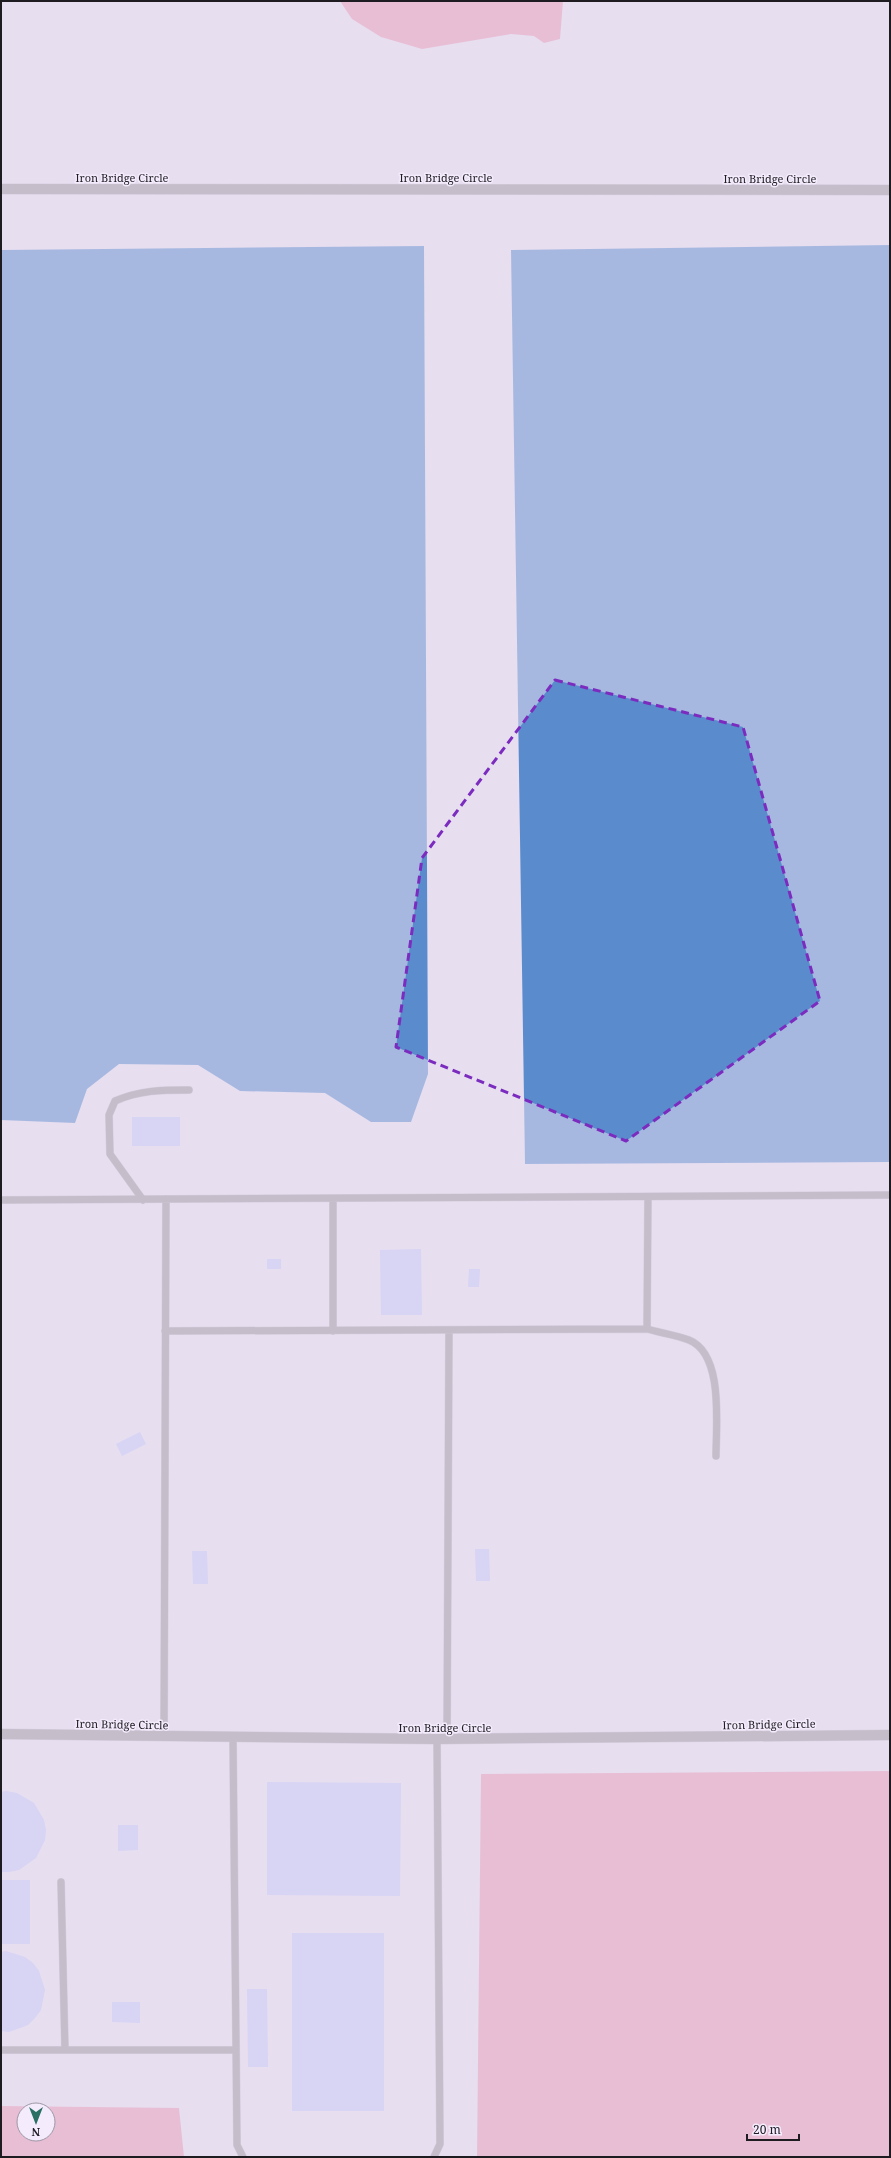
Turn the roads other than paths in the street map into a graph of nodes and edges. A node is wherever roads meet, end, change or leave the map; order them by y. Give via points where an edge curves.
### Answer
1 (1, 189) edge
2 (890, 190) edge
3 (189, 1090) dead end
4 (890, 1195) edge
5 (648, 1196) junction
6 (166, 1199) junction
7 (333, 1199) junction
8 (1, 1200) edge
9 (143, 1200) junction
10 (449, 1330) junction
11 (647, 1330) junction
12 (165, 1331) junction
13 (333, 1331) junction
14 (716, 1456) dead end
15 (1, 1734) edge
16 (890, 1735) edge
17 (164, 1736) junction
18 (233, 1738) junction
19 (442, 1739) junction
20 (61, 1882) dead end
21 (1, 2050) edge
22 (65, 2050) junction
23 (236, 2050) junction
24 (243, 2157) edge
25 (434, 2157) edge

1 - 2 street, Iron Bridge Circle
3 - 9 lane via 148,1090 129,1094 115,1101 109,1115 110,1154
4 - 5 lane
5 - 7 lane
5 - 11 lane
6 - 7 lane
6 - 9 lane
6 - 12 lane
7 - 13 lane
8 - 9 lane
10 - 11 lane
10 - 13 lane
10 - 19 lane
11 - 14 lane via 690,1340 704,1352 715,1380
12 - 13 lane
12 - 17 lane
15 - 17 street, Iron Bridge Circle
16 - 19 street, Iron Bridge Circle
17 - 18 street, Iron Bridge Circle
18 - 19 street, Iron Bridge Circle
18 - 23 lane
19 - 25 lane via 440,2144
20 - 22 lane
21 - 22 lane
22 - 23 lane
23 - 24 lane via 237,2145

